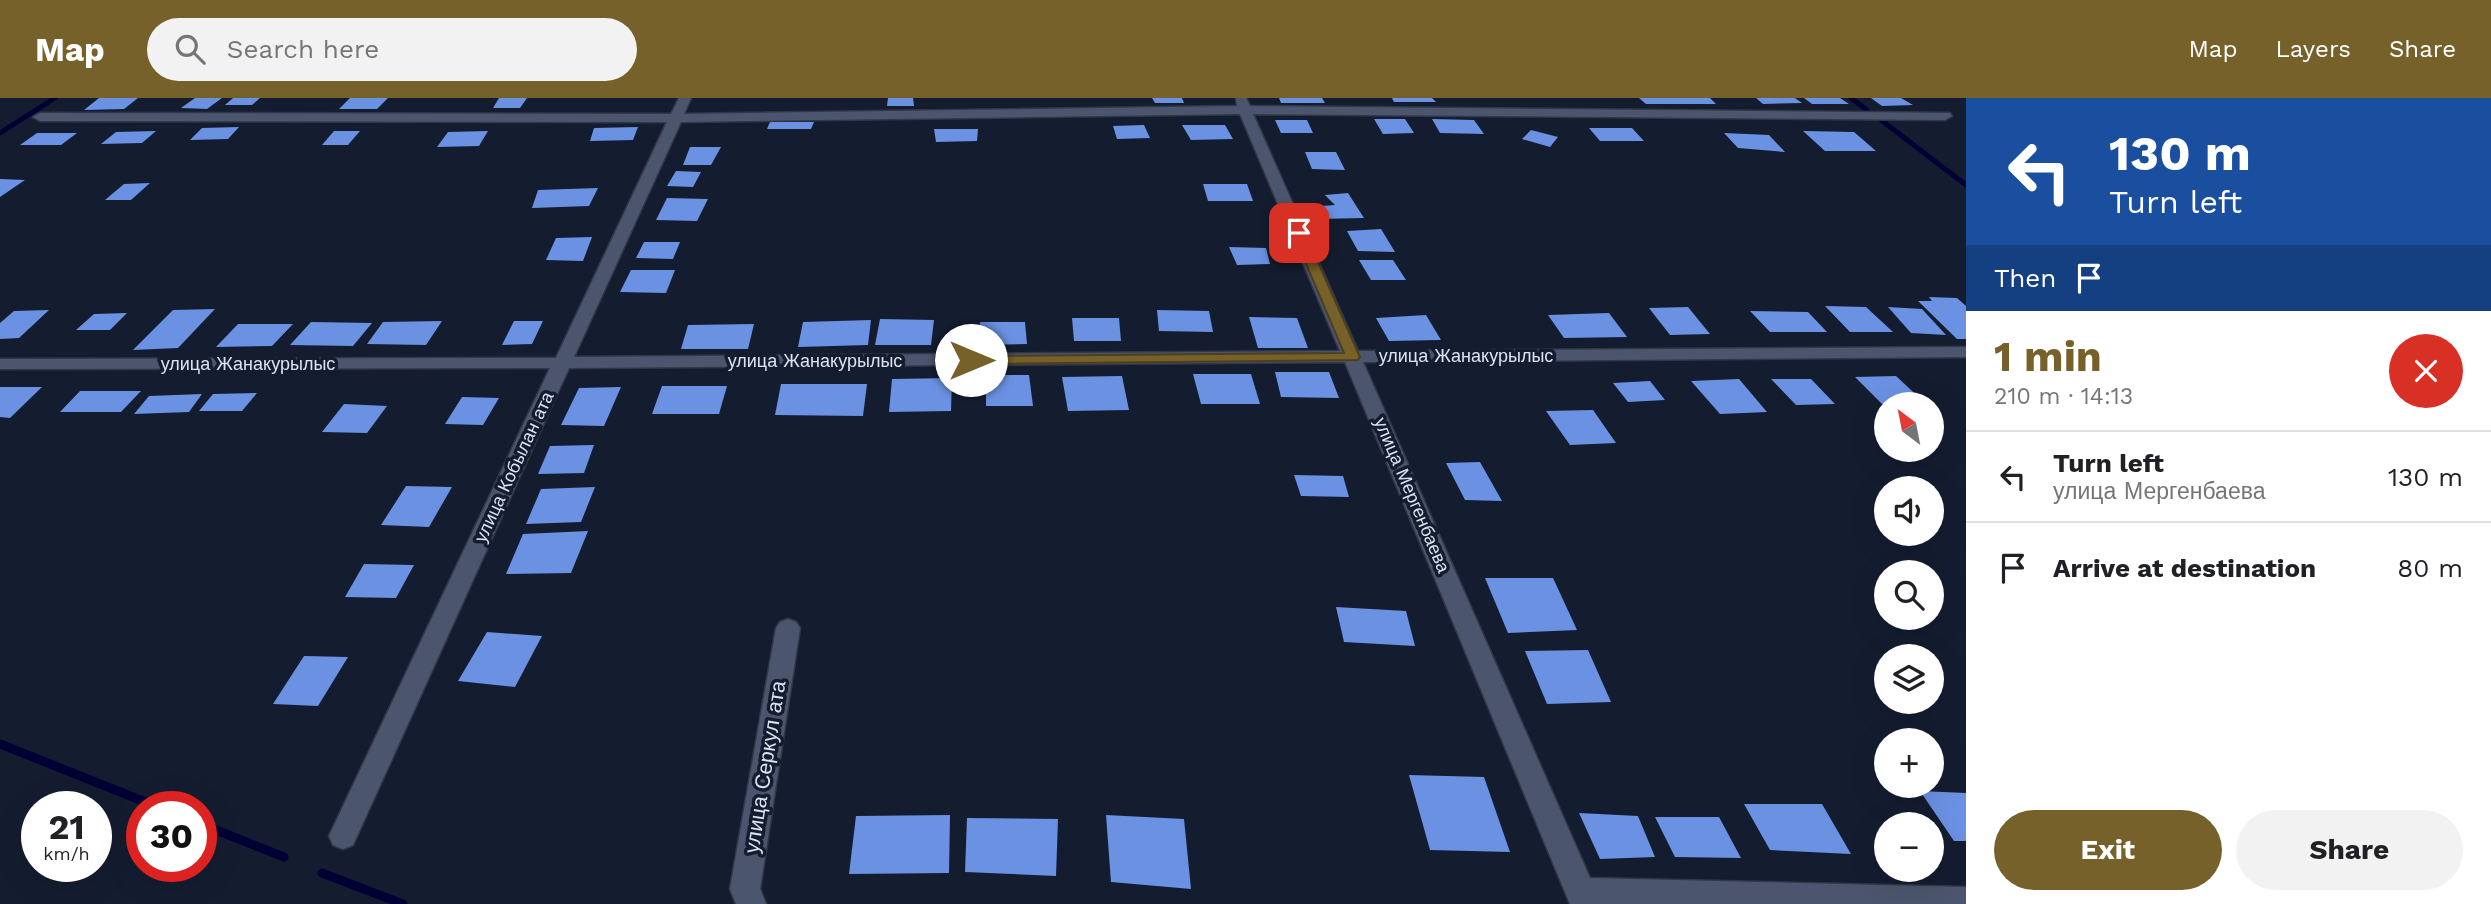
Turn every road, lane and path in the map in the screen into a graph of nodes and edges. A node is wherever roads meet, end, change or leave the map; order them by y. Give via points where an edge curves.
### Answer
1 (685, 98) edge
2 (1243, 104) edge
3 (1945, 116) dead end
4 (40, 117) dead end
5 (676, 118) junction
6 (1966, 352) edge
7 (1353, 357) junction
8 (562, 363) junction
9 (0, 364) edge
10 (788, 628) dead end
11 (343, 836) dead end
12 (1583, 898) edge
13 (1966, 901) edge
14 (751, 904) edge

1 - 5 street, улица Кобылан ата
2 - 3 street
2 - 5 street
2 - 7 street, улица Мергенбаева
4 - 5 street
5 - 8 street, улица Кобылан ата
6 - 7 street, улица Жанакурылыс
7 - 8 street, улица Жанакурылыс
7 - 12 street, улица Мергенбаева
8 - 9 street, улица Жанакурылыс
8 - 11 street, улица Кобылан ата
10 - 14 street, улица Серкул ата via 745,889
12 - 13 street

